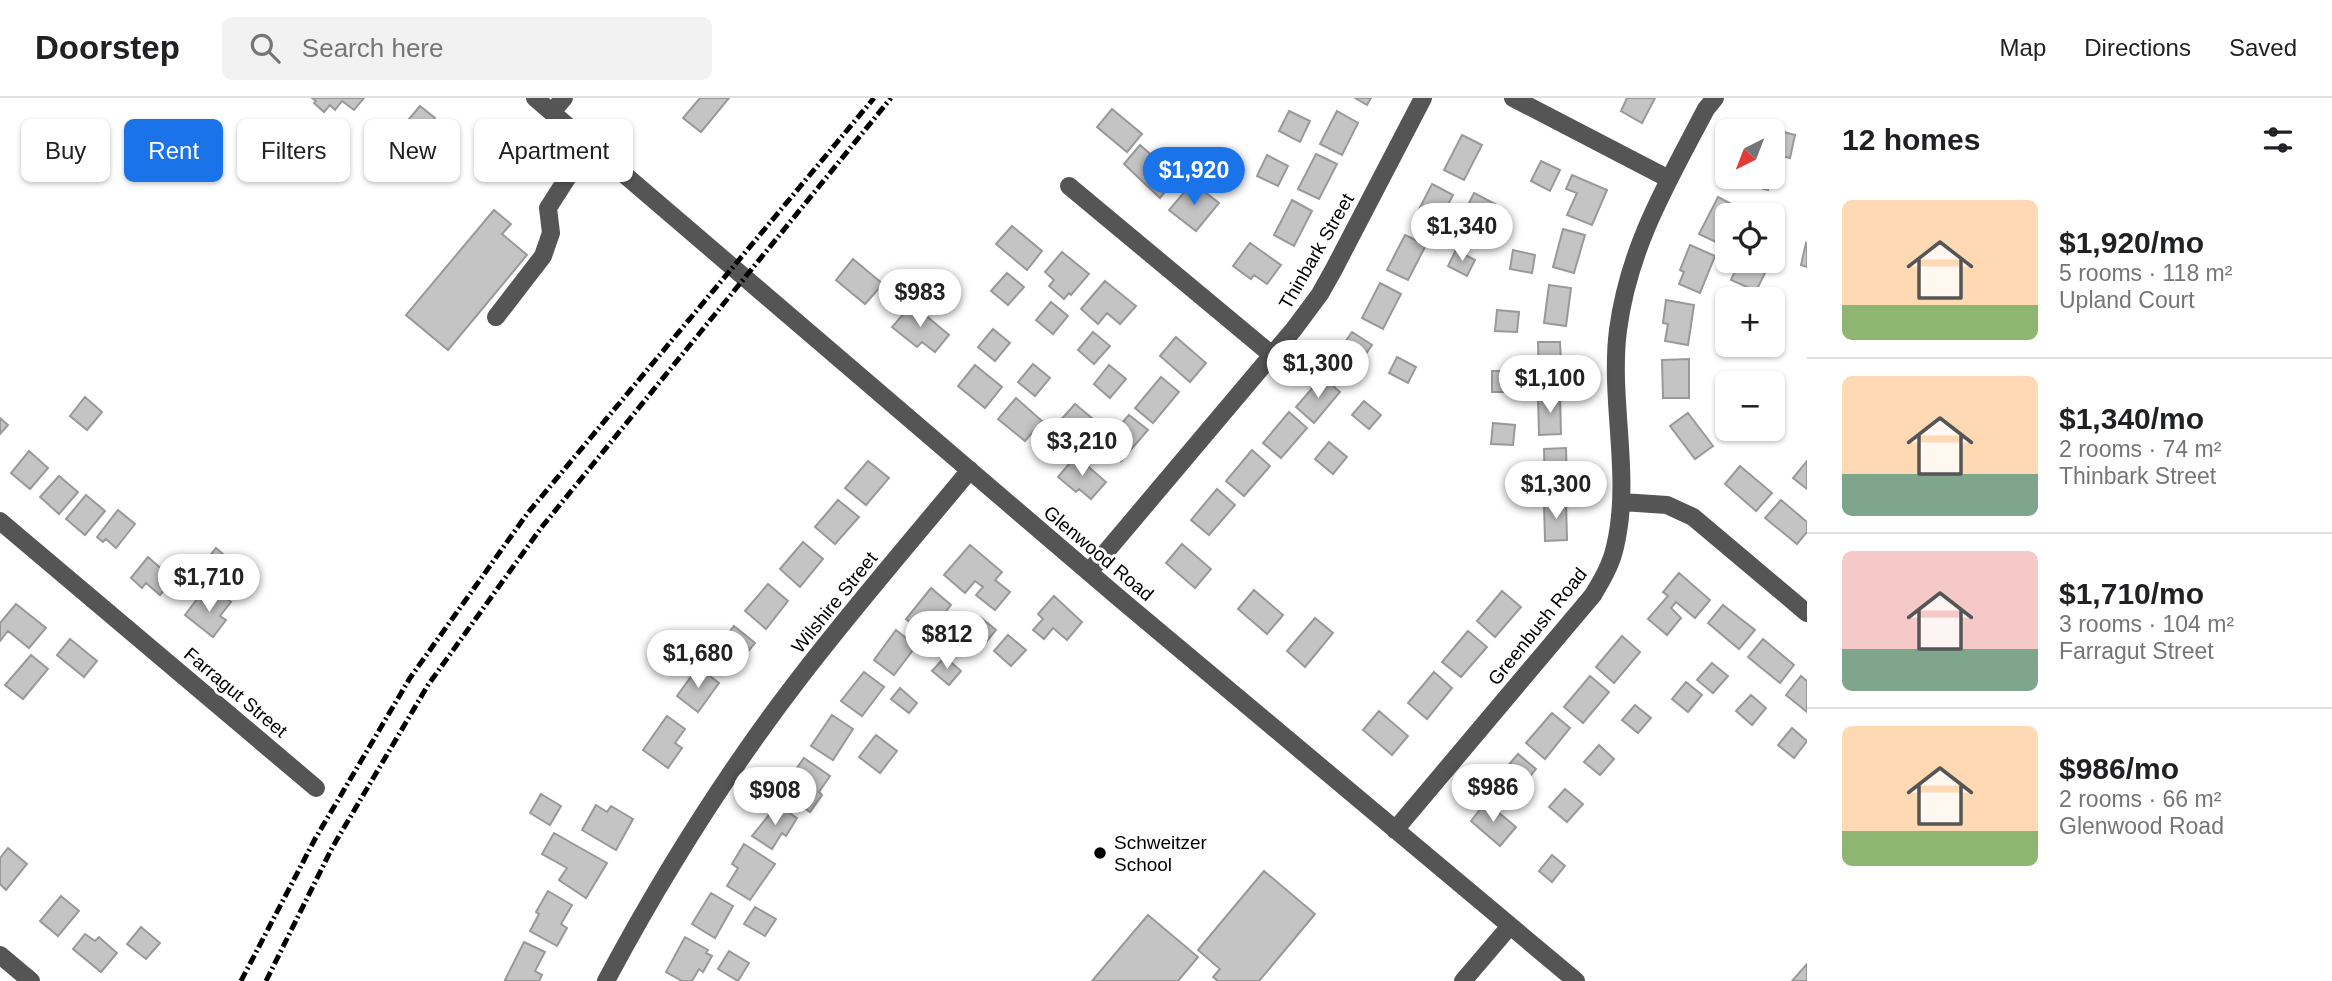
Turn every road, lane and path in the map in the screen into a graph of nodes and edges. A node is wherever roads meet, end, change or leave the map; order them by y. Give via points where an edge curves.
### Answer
1 (535, 98) edge
2 (564, 98) edge
3 (1423, 98) edge
4 (1513, 98) edge
5 (1715, 98) edge
6 (552, 112) junction
7 (560, 119) edge
8 (1669, 179) junction
9 (565, 182) edge
10 (633, 182) edge
11 (1069, 186) dead end
12 (496, 317) dead end
13 (1272, 355) junction
14 (970, 470) junction
15 (1622, 502) junction
16 (0, 521) edge
17 (1089, 572) junction
18 (1807, 612) edge
19 (316, 788) dead end
20 (1395, 830) junction
21 (1510, 926) junction
22 (0, 955) edge
23 (31, 981) edge
24 (606, 981) edge
25 (1463, 981) edge
26 (1576, 981) edge

1 - 6 street, Glenwood Road
2 - 6 street
3 - 13 street, Thinbark Street via 1320,294
4 - 8 street
5 - 8 street, Greenbush Road
6 - 7 street, Glenwood Road
8 - 15 street, Greenbush Road via 1636,250 1617,334
9 - 12 street via 548,208 551,233 543,256
10 - 14 street, Glenwood Road
11 - 13 street
13 - 17 street, Thinbark Street
14 - 17 street, Glenwood Road
14 - 24 street, Wilshire Street via 840,626 740,760 666,875
15 - 18 street via 1667,505 1693,517
15 - 20 street, Greenbush Road via 1615,549 1593,595
16 - 19 street, Farragut Street
17 - 20 street, Glenwood Road
20 - 21 street, Glenwood Road
21 - 25 street
21 - 26 street, Glenwood Road
22 - 23 street

